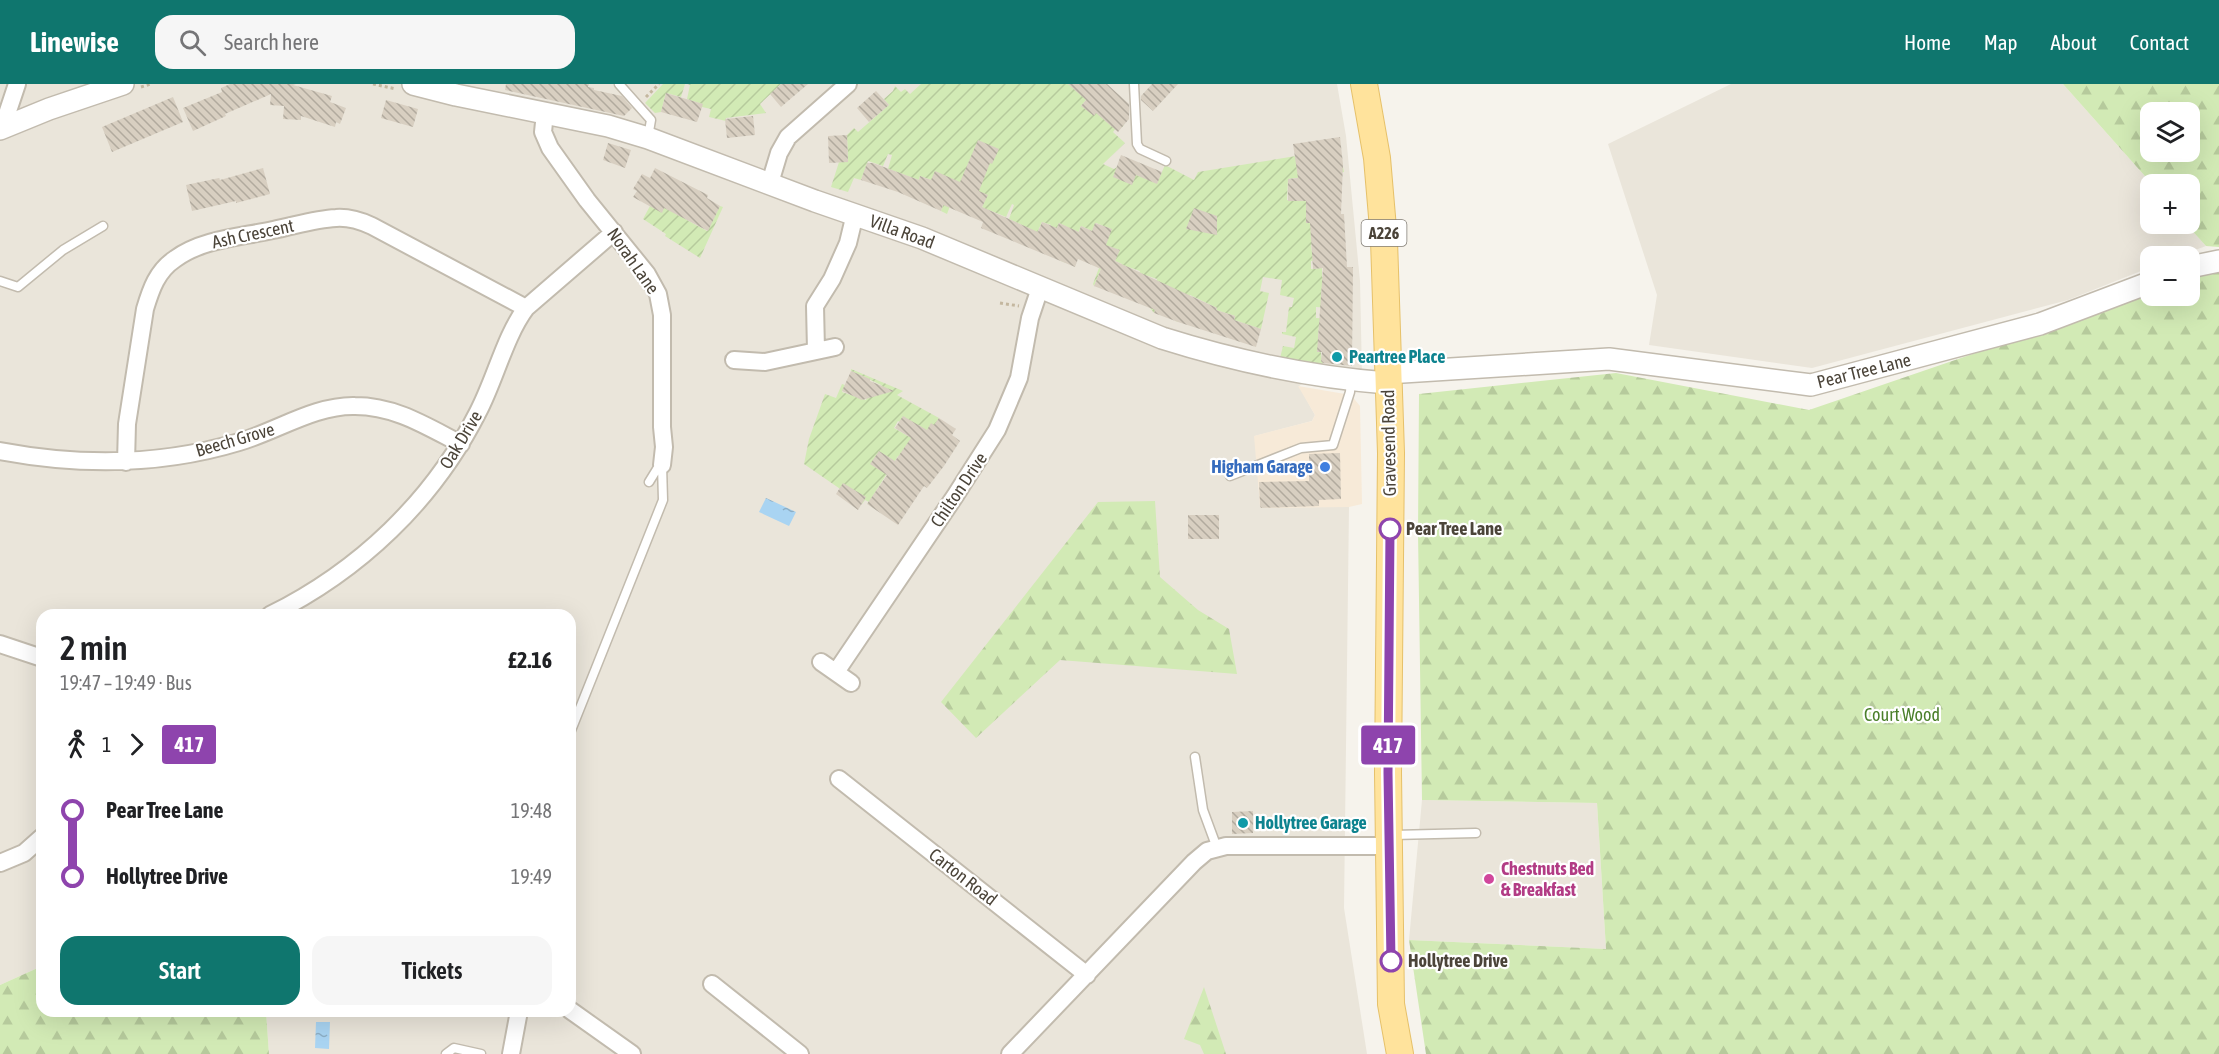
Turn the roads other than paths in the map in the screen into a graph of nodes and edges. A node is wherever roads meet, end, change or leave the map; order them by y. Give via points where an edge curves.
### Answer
1 (17, 84) edge
2 (123, 84) edge
3 (413, 84) edge
4 (619, 84) edge
5 (848, 84) edge
6 (1134, 84) edge
7 (1364, 84) edge
8 (545, 113) junction
9 (5, 127) edge
10 (648, 138) junction
11 (1166, 161) dead end
12 (770, 183) junction
13 (855, 214) junction
14 (103, 226) dead end
15 (614, 232) junction
16 (2219, 261) edge
17 (2200, 265) edge
18 (0, 281) edge
19 (2140, 286) edge
20 (1040, 288) junction
21 (526, 308) junction
22 (835, 346) dead end
23 (816, 350) junction
24 (734, 360) dead end
25 (1387, 378) junction
26 (1351, 380) junction
27 (460, 444) junction
28 (0, 451) edge
29 (126, 462) junction
30 (662, 465) junction
31 (1230, 476) dead end
32 (649, 482) dead end
33 (280, 609) edge
34 (0, 644) edge
35 (36, 656) edge
36 (820, 662) dead end
37 (836, 672) junction
38 (851, 683) dead end
39 (576, 718) edge
40 (1195, 757) dead end
41 (839, 779) dead end
42 (1476, 833) dead end
43 (1389, 841) junction
44 (36, 842) edge
45 (1217, 848) junction
46 (0, 863) edge
47 (1087, 975) junction
48 (712, 984) dead end
49 (576, 1014) edge
50 (518, 1017) edge
51 (446, 1054) edge
52 (481, 1054) edge
53 (511, 1054) edge
54 (632, 1054) edge
55 (800, 1054) edge
56 (1010, 1054) edge
57 (1400, 1054) edge

1 - 9 street
2 - 9 street
3 - 8 street, Villa Road
4 - 10 lane via 651,120
5 - 12 street via 788,137
6 - 11 lane via 1137,144
7 - 25 main road, Gravesend Road / A226 via 1377,159 1384,240
8 - 10 street, Villa Road
8 - 15 street, Norah Lane via 543,132 550,148
10 - 12 street, Villa Road
12 - 13 street, Villa Road
13 - 20 street, Villa Road
13 - 23 street via 848,243 815,306
14 - 18 lane via 63,250 18,287
15 - 21 street, Oak Drive
15 - 30 street, Norah Lane via 647,274 661,305
16 - 17 street
19 - 25 street, Pear Tree Lane via 2040,324 1811,385 1609,359
20 - 26 street, Villa Road via 1161,338 1201,350
20 - 37 street, Chilton Drive via 1019,378 997,430
21 - 27 street, Oak Drive
21 - 29 street, Ash Crescent via 356,220 316,221 194,248 161,271 146,306 127,424
22 - 23 street
23 - 24 street via 765,362
25 - 26 street, Villa Road
25 - 43 main road, Gravesend Road / A226 via 1391,444
26 - 31 lane via 1333,446 1301,448
27 - 29 street, Beech Grove via 400,413 347,406 238,442
27 - 33 street, Oak Drive via 425,492 383,538 331,580
28 - 29 street, Beech Grove via 56,460
30 - 32 lane
30 - 39 lane via 663,500
34 - 35 street
36 - 37 street
37 - 38 street
40 - 45 lane via 1203,810
41 - 47 street, Carton Road
42 - 43 lane
43 - 45 street
43 - 57 main road, Gravesend Road / A226 via 1391,1004
44 - 46 street via 24,853
45 - 47 street via 1198,858
47 - 56 street
48 - 55 street
49 - 54 street
50 - 53 street
51 - 52 lane via 454,1048

